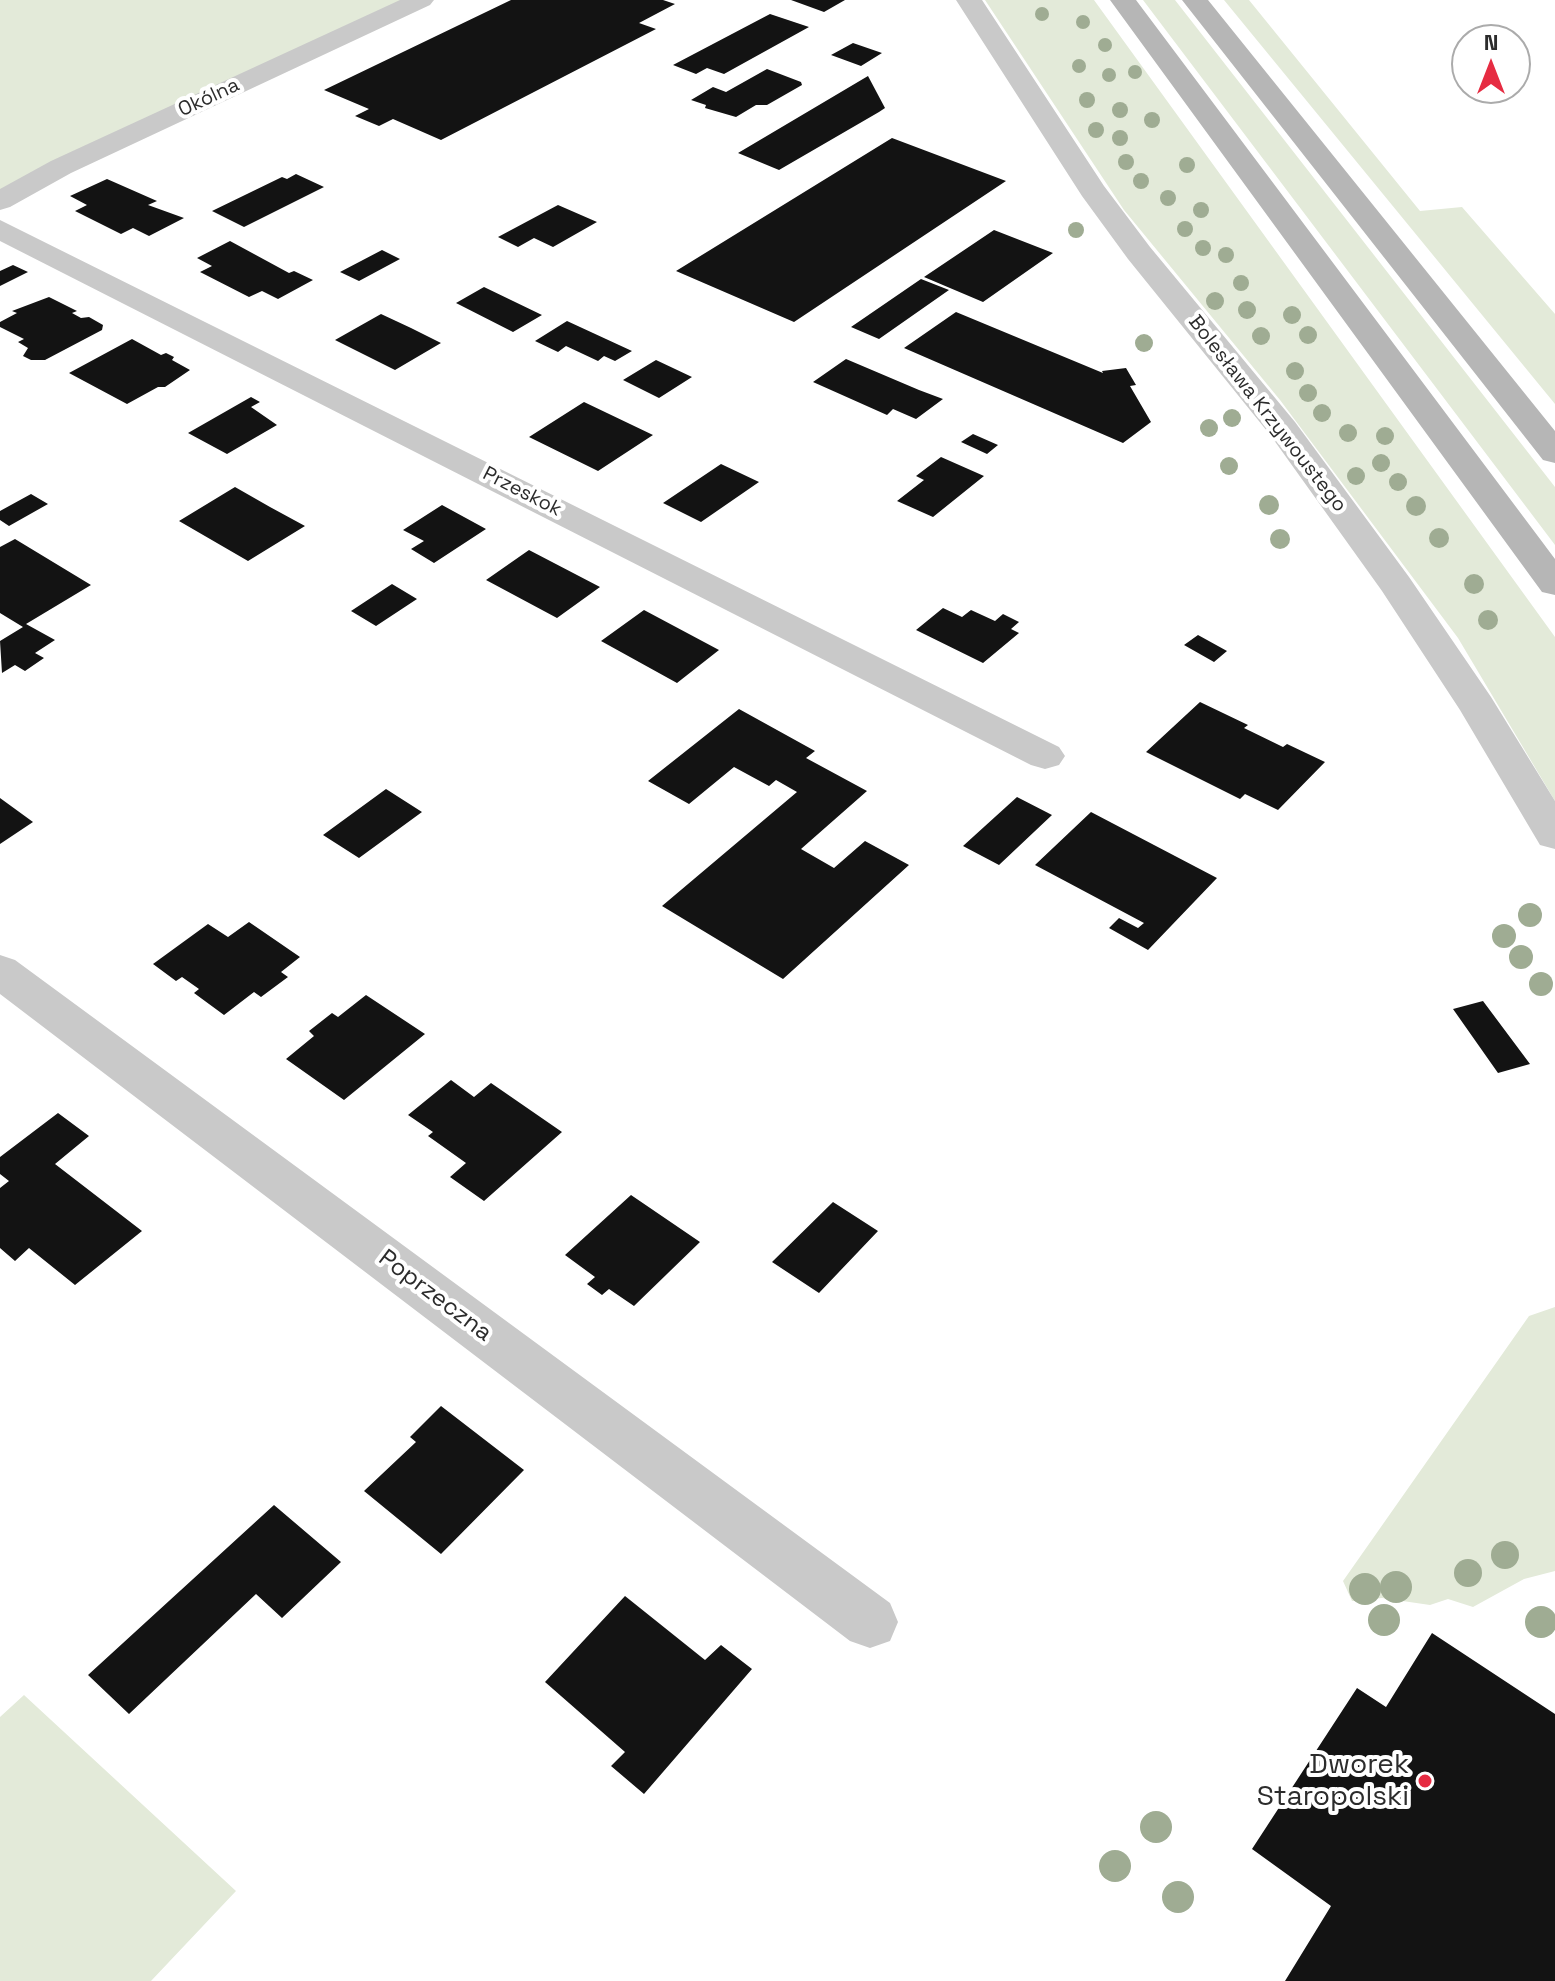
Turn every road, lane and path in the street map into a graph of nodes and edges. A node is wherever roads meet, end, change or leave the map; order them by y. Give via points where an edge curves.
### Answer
1 (421, 0) edge
2 (969, 0) edge
3 (1123, 0) edge
4 (1195, 0) edge
5 (0, 201) edge
6 (0, 229) edge
7 (1555, 453) edge
8 (1555, 584) edge
9 (1045, 756) dead end
10 (1555, 835) edge
11 (0, 971) edge
12 (870, 1622) dead end

1 - 5 street, Okólna via 61,167
2 - 10 street, Bolesława Krzywoustego via 1092,190 1283,429 1396,585
3 - 8 main road
4 - 7 main road
6 - 9 street, Przeskok
11 - 12 street, Poprzeczna

